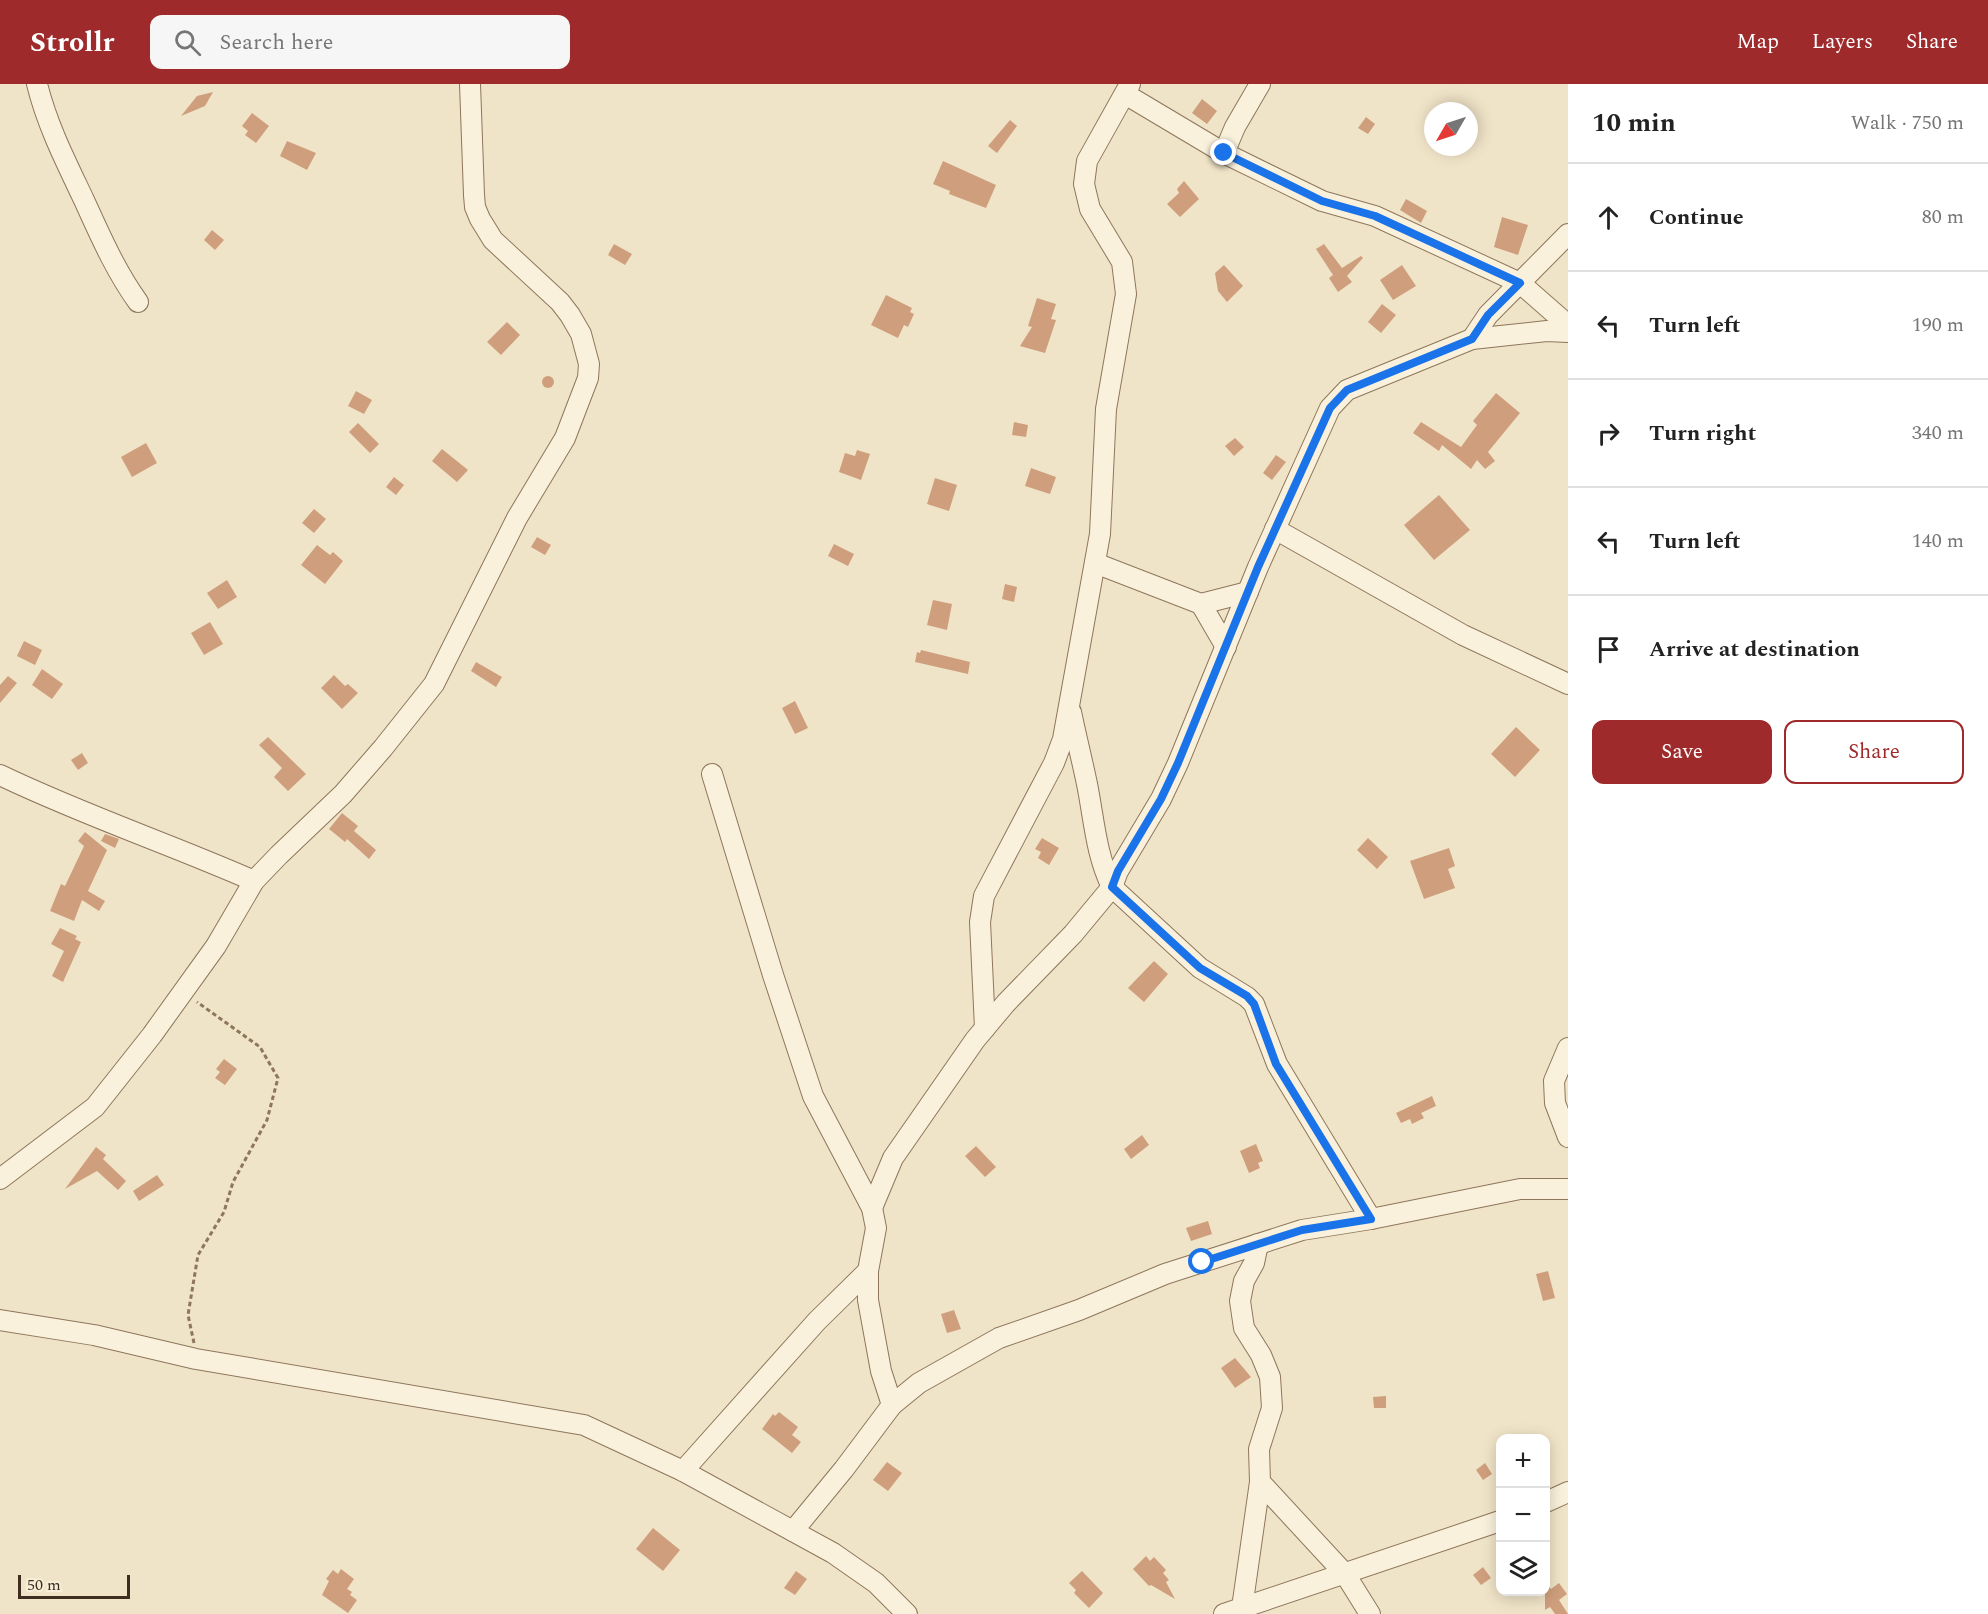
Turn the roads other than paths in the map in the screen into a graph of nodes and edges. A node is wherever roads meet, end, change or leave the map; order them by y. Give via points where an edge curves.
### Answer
1 (37, 84) edge
2 (470, 84) edge
3 (1260, 84) edge
4 (1127, 89) edge
5 (1224, 153) junction
6 (1568, 234) edge
7 (1520, 283) junction
8 (138, 302) dead end
9 (1568, 325) edge
10 (1568, 332) edge
11 (1472, 339) junction
12 (1275, 529) junction
13 (1095, 563) junction
14 (1248, 592) junction
15 (1201, 603) junction
16 (1226, 647) junction
17 (1568, 684) edge
18 (1070, 706) junction
19 (712, 774) dead end
20 (0, 775) edge
21 (254, 881) junction
22 (1112, 887) junction
23 (985, 1028) junction
24 (1568, 1048) edge
25 (1568, 1137) edge
26 (0, 1179) edge
27 (1568, 1189) edge
28 (872, 1208) junction
29 (1371, 1219) junction
30 (1258, 1244) junction
31 (867, 1271) junction
32 (0, 1320) edge
33 (892, 1405) junction
34 (683, 1471) junction
35 (1260, 1482) junction
36 (1568, 1492) edge
37 (1550, 1500) edge
38 (1496, 1522) edge
39 (793, 1531) junction
40 (1345, 1574) junction
41 (1233, 1611) edge
42 (907, 1614) edge
43 (1370, 1614) edge

1 - 8 street via 60,150 122,280
2 - 21 street via 478,213 494,240 570,315 583,342 588,378 565,438 517,518 434,684 343,794
3 - 5 street
4 - 5 street
4 - 13 street via 1088,161 1084,184 1090,209 1122,262 1126,294 1106,409
5 - 7 street via 1322,201 1375,216
6 - 7 street
7 - 9 street
7 - 11 street via 1488,315
10 - 11 street
11 - 12 street via 1347,390 1330,408
12 - 14 street
12 - 17 street via 1463,635
13 - 15 street
13 - 18 street
14 - 15 street
14 - 16 street
15 - 16 street
16 - 22 street via 1161,799
18 - 22 street via 1100,855
18 - 23 street via 1054,763 984,896 980,922
19 - 28 street via 813,1096
20 - 21 street
21 - 26 street via 216,946 95,1107
22 - 23 street
22 - 29 street via 1200,968 1254,1004 1276,1064
23 - 28 street via 893,1158
24 - 25 street via 1554,1081 1555,1103
27 - 29 street via 1520,1189
28 - 31 street via 876,1228
29 - 30 street via 1302,1230
30 - 33 street via 1165,1274 999,1338 919,1383
30 - 35 street via 1240,1302 1244,1328 1270,1377 1272,1408 1259,1449
31 - 33 street via 881,1371
31 - 34 street via 816,1321
32 - 34 street via 94,1335 196,1359 584,1425
33 - 39 street
34 - 39 street
35 - 40 street
35 - 41 street
36 - 37 street
38 - 40 street
39 - 42 street via 853,1565
40 - 41 street
40 - 43 street

